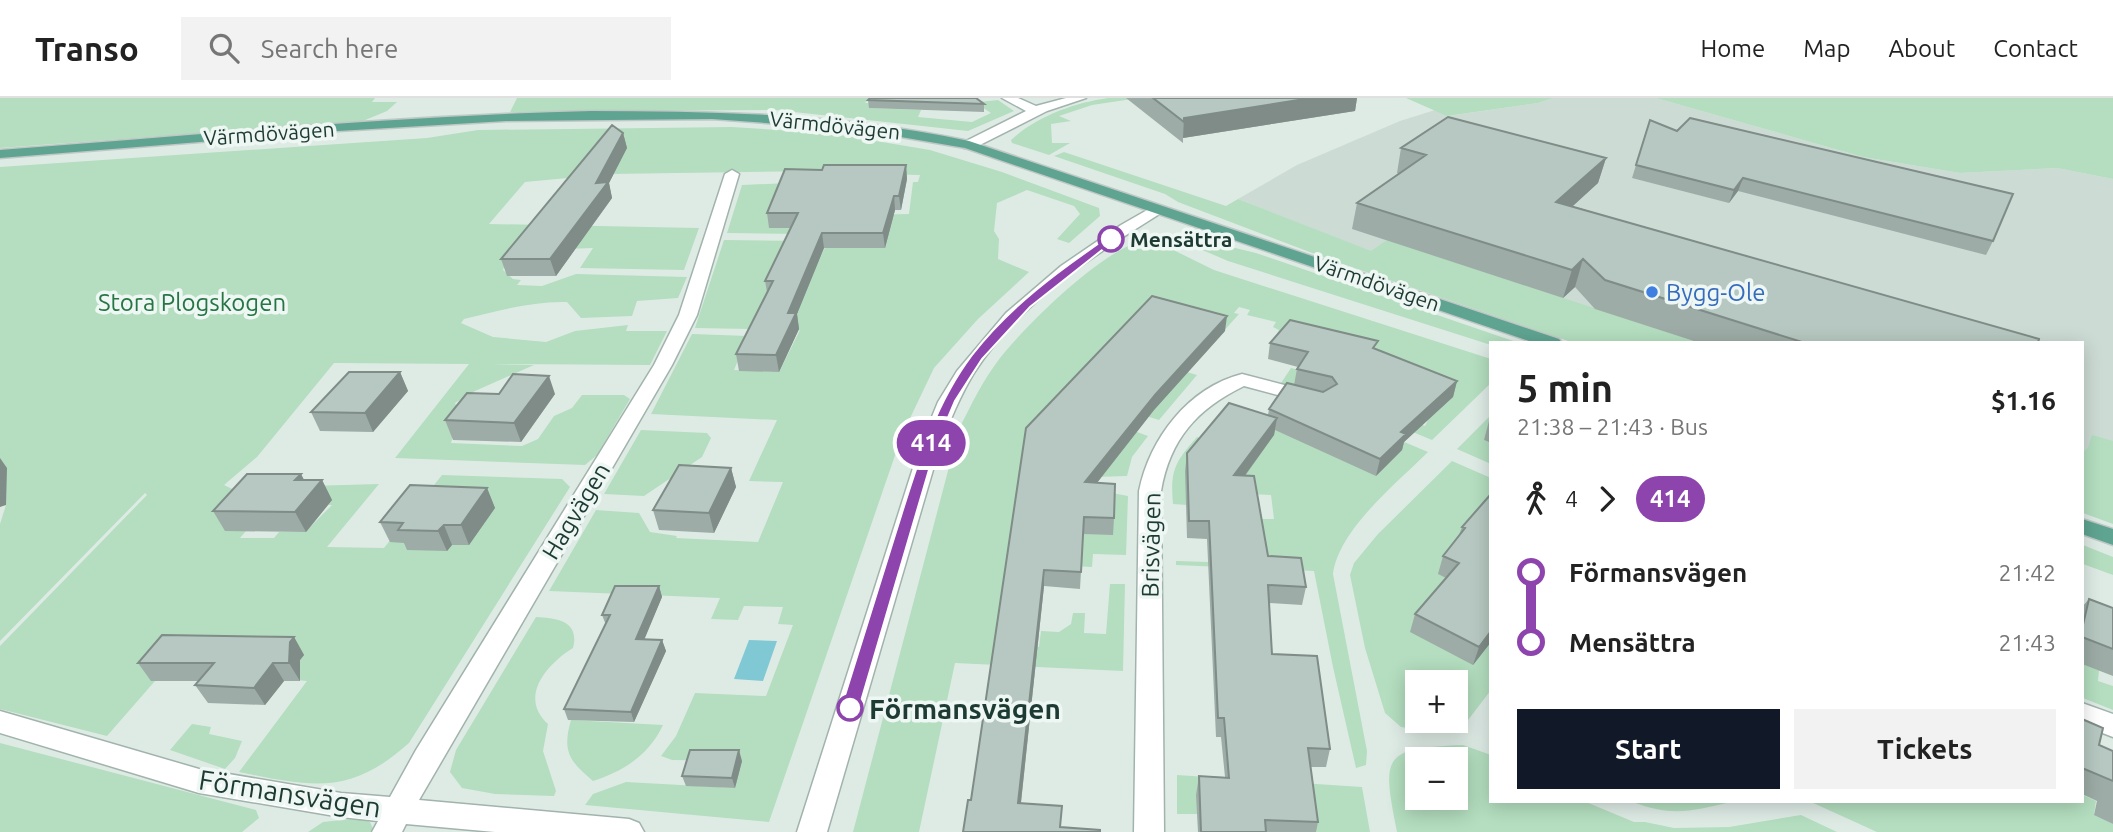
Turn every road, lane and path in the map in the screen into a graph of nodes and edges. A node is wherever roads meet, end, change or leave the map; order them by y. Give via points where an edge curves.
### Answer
1 (1008, 98) edge
2 (1080, 98) edge
3 (1036, 111) junction
4 (969, 145) junction
5 (0, 154) edge
6 (732, 174) dead end
7 (1156, 210) junction
8 (1547, 341) edge
9 (1321, 400) edge
10 (2084, 527) edge
11 (2113, 537) edge
12 (2084, 714) edge
13 (0, 722) edge
14 (2113, 726) edge
15 (394, 821) edge
16 (629, 832) edge
17 (812, 832) edge
18 (1149, 832) edge

1 - 3 street
2 - 3 street
3 - 4 street
4 - 5 main road, Värmdövägen via 832,121 623,114 439,120
4 - 7 main road, Värmdövägen
6 - 15 street, Hagvägen via 688,315 663,365 426,758
7 - 8 main road, Värmdövägen
7 - 17 street via 1067,269 1026,304 977,357 949,401 930,446
9 - 18 street, Brisvägen via 1242,380 1199,404 1162,449 1153,470
10 - 11 main road
12 - 14 street
13 - 15 street, Förmansvägen via 199,781 341,805
15 - 16 street, Förmansvägen

